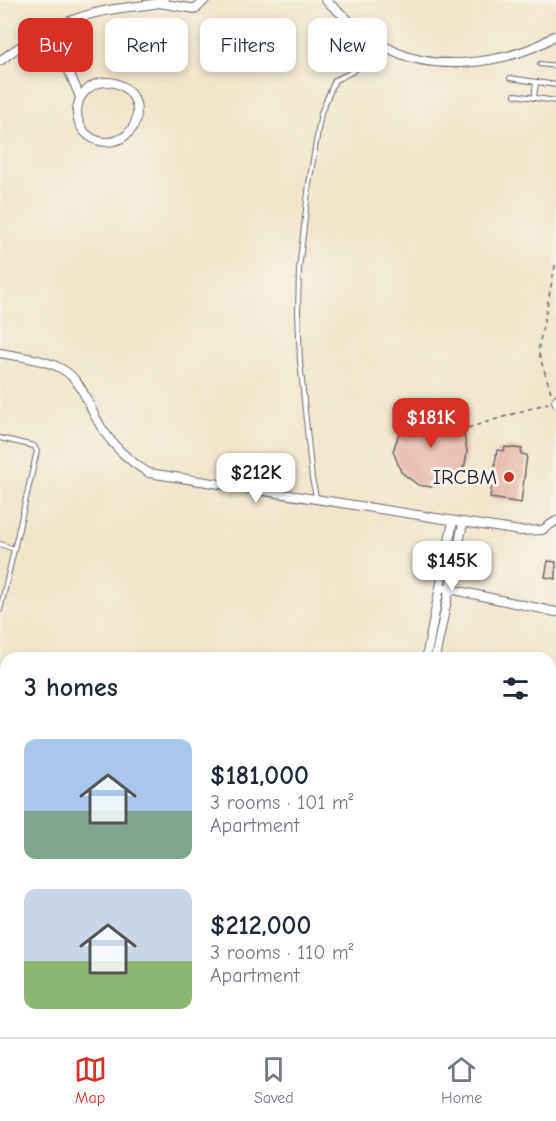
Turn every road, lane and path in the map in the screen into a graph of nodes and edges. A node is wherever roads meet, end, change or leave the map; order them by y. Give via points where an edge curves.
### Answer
1 (205, 0) edge
2 (325, 0) edge
3 (162, 2) edge
4 (79, 18) edge
5 (346, 18) edge
6 (556, 35) edge
7 (387, 46) edge
8 (18, 48) edge
9 (0, 61) edge
10 (540, 64) dead end
11 (556, 66) edge
12 (69, 72) edge
13 (353, 72) edge
14 (510, 78) dead end
15 (536, 82) junction
16 (556, 85) edge
17 (515, 95) dead end
18 (80, 97) junction
19 (534, 98) junction
20 (556, 101) edge
21 (556, 261) edge
22 (0, 353) edge
23 (556, 401) edge
24 (468, 428) dead end
25 (0, 438) edge
26 (317, 501) junction
27 (453, 521) junction
28 (556, 521) edge
29 (463, 523) junction
30 (0, 544) edge
31 (14, 549) junction
32 (445, 588) junction
33 (0, 610) edge
34 (556, 612) edge
35 (428, 652) edge
36 (436, 652) edge

1 - 3 street via 196,9
2 - 5 street
3 - 4 street
6 - 7 street via 520,54 487,62 424,60
8 - 9 street
10 - 11 lane
12 - 18 street
13 - 26 lane via 335,80 321,113 299,269 300,362
14 - 15 lane
15 - 16 lane
15 - 19 lane
17 - 19 lane
18 - 18 street via 98,83 120,85 129,92 137,113 128,134 107,142 82,130 77,119
19 - 20 lane
21 - 23 path via 538,351
22 - 26 street via 64,370 89,400 96,418 117,448 132,464 149,473
23 - 24 path
25 - 31 lane via 34,446 37,451
26 - 27 street
27 - 29 street
27 - 32 street
28 - 29 street via 542,530 520,531
29 - 32 street
30 - 31 lane
31 - 33 lane
32 - 34 street
32 - 35 street
32 - 36 street

